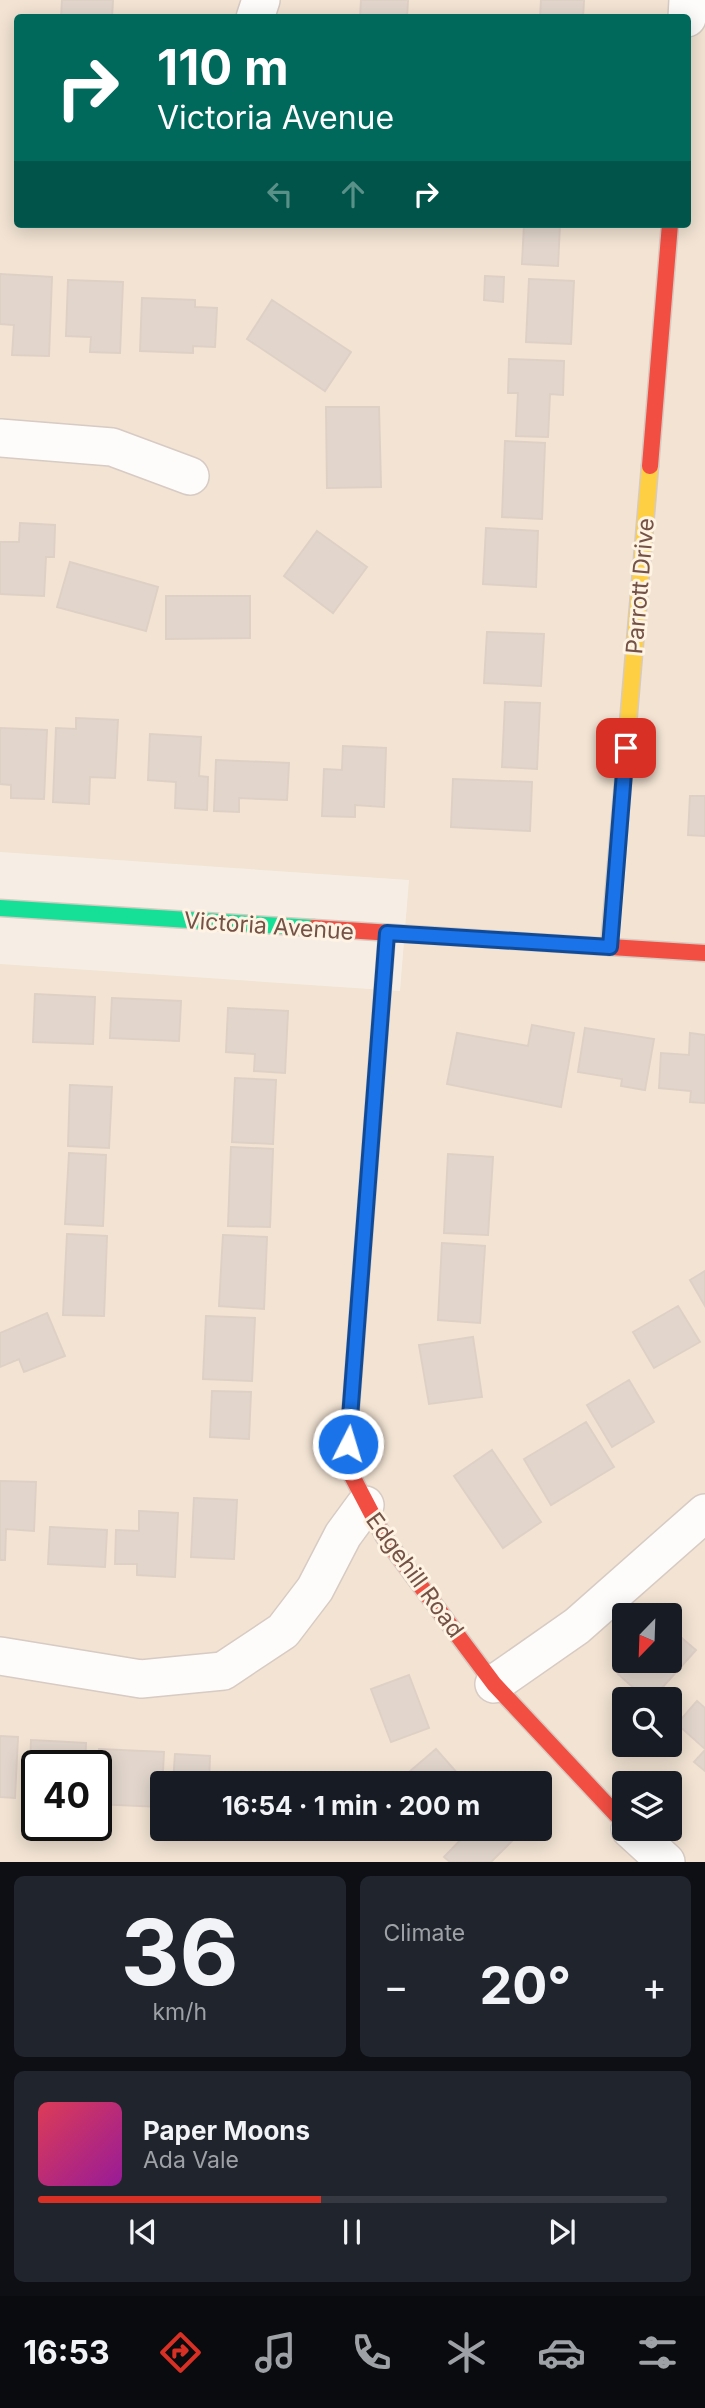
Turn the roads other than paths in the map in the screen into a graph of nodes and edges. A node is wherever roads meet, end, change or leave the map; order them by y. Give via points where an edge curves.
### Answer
1 (670, 228) edge
2 (0, 438) edge
3 (190, 475) dead end
4 (0, 908) edge
5 (387, 933) junction
6 (610, 947) junction
7 (705, 953) edge
8 (365, 1505) junction
9 (705, 1513) edge
10 (0, 1656) edge
11 (495, 1684) junction
12 (612, 1810) edge
13 (643, 1841) edge
14 (666, 1862) edge

1 - 6 street, Parrott Drive
2 - 3 street via 112,447
4 - 5 street, Victoria Avenue
5 - 6 street, Victoria Avenue
5 - 8 street, Edgehill Road via 348,1444 352,1476
6 - 7 street, Victoria Avenue
8 - 10 street via 343,1535 315,1589 283,1631 223,1671 141,1679
8 - 11 street, Edgehill Road
9 - 11 street via 577,1626
11 - 12 street, Edgehill Road
13 - 14 street

